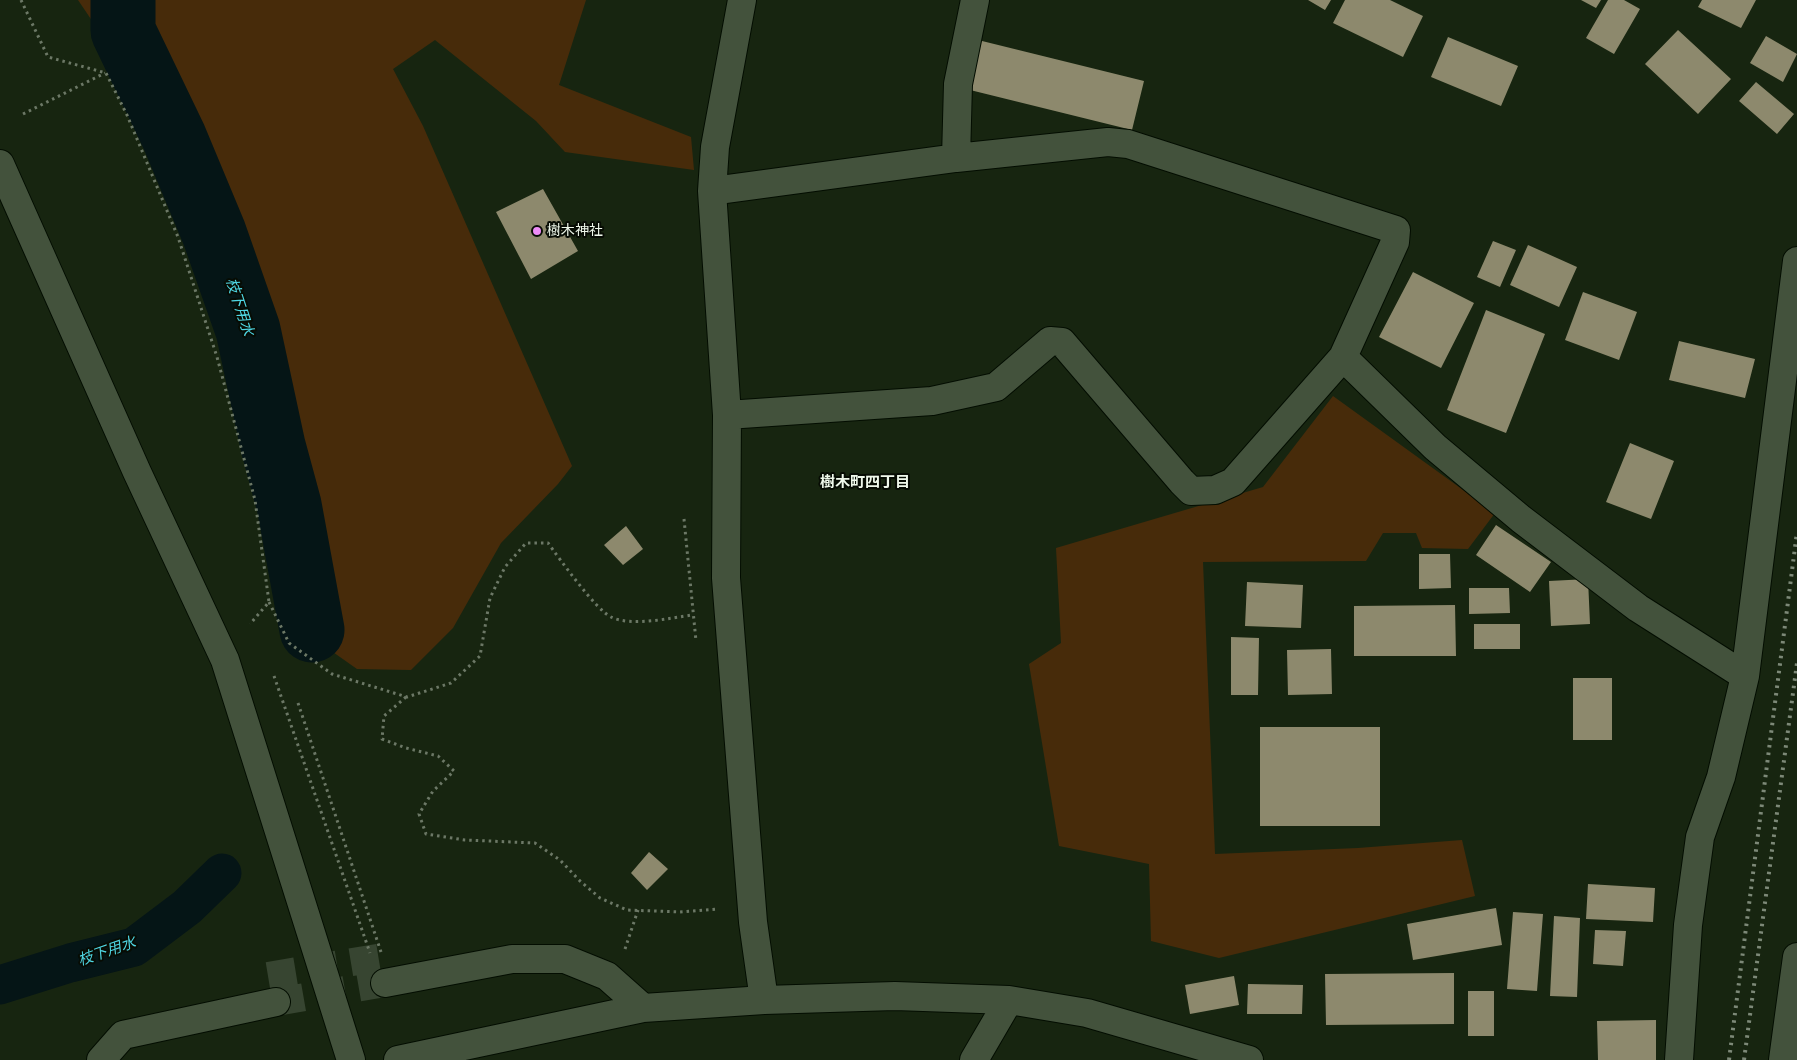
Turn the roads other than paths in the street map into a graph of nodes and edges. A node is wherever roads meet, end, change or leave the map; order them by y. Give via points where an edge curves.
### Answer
1 (742, 0) edge
2 (976, 0) edge
3 (956, 158) junction
4 (0, 164) edge
5 (712, 191) junction
6 (1797, 261) edge
7 (1344, 357) junction
8 (727, 415) junction
9 (1746, 676) junction
10 (1797, 957) edge
11 (384, 970) tunnel mouth
12 (764, 1000) junction
13 (1009, 1000) junction
14 (276, 1002) tunnel mouth
15 (643, 1008) junction
16 (101, 1060) edge
17 (351, 1060) edge
18 (398, 1060) edge
19 (974, 1060) edge
20 (1249, 1060) edge
21 (1679, 1060) edge
22 (1783, 1060) edge

1 - 5 street via 715,147
2 - 3 street via 958,84
3 - 5 street
3 - 7 street via 1108,142 1128,144 1396,230 1395,242
4 - 17 street via 225,660
5 - 8 street
6 - 9 street
7 - 8 street via 1233,482 1215,490 1191,491 1062,342 1050,342 996,387 932,401
7 - 9 street via 1435,447 1521,519 1638,608
8 - 12 street via 726,578 753,922
9 - 21 street via 1721,777 1700,836 1688,925
10 - 22 street
11 - 15 street via 512,959 565,959 606,976
12 - 13 street via 895,996
12 - 15 street
13 - 19 street
13 - 20 street via 1086,1013
14 - 16 street via 123,1035
15 - 18 street

